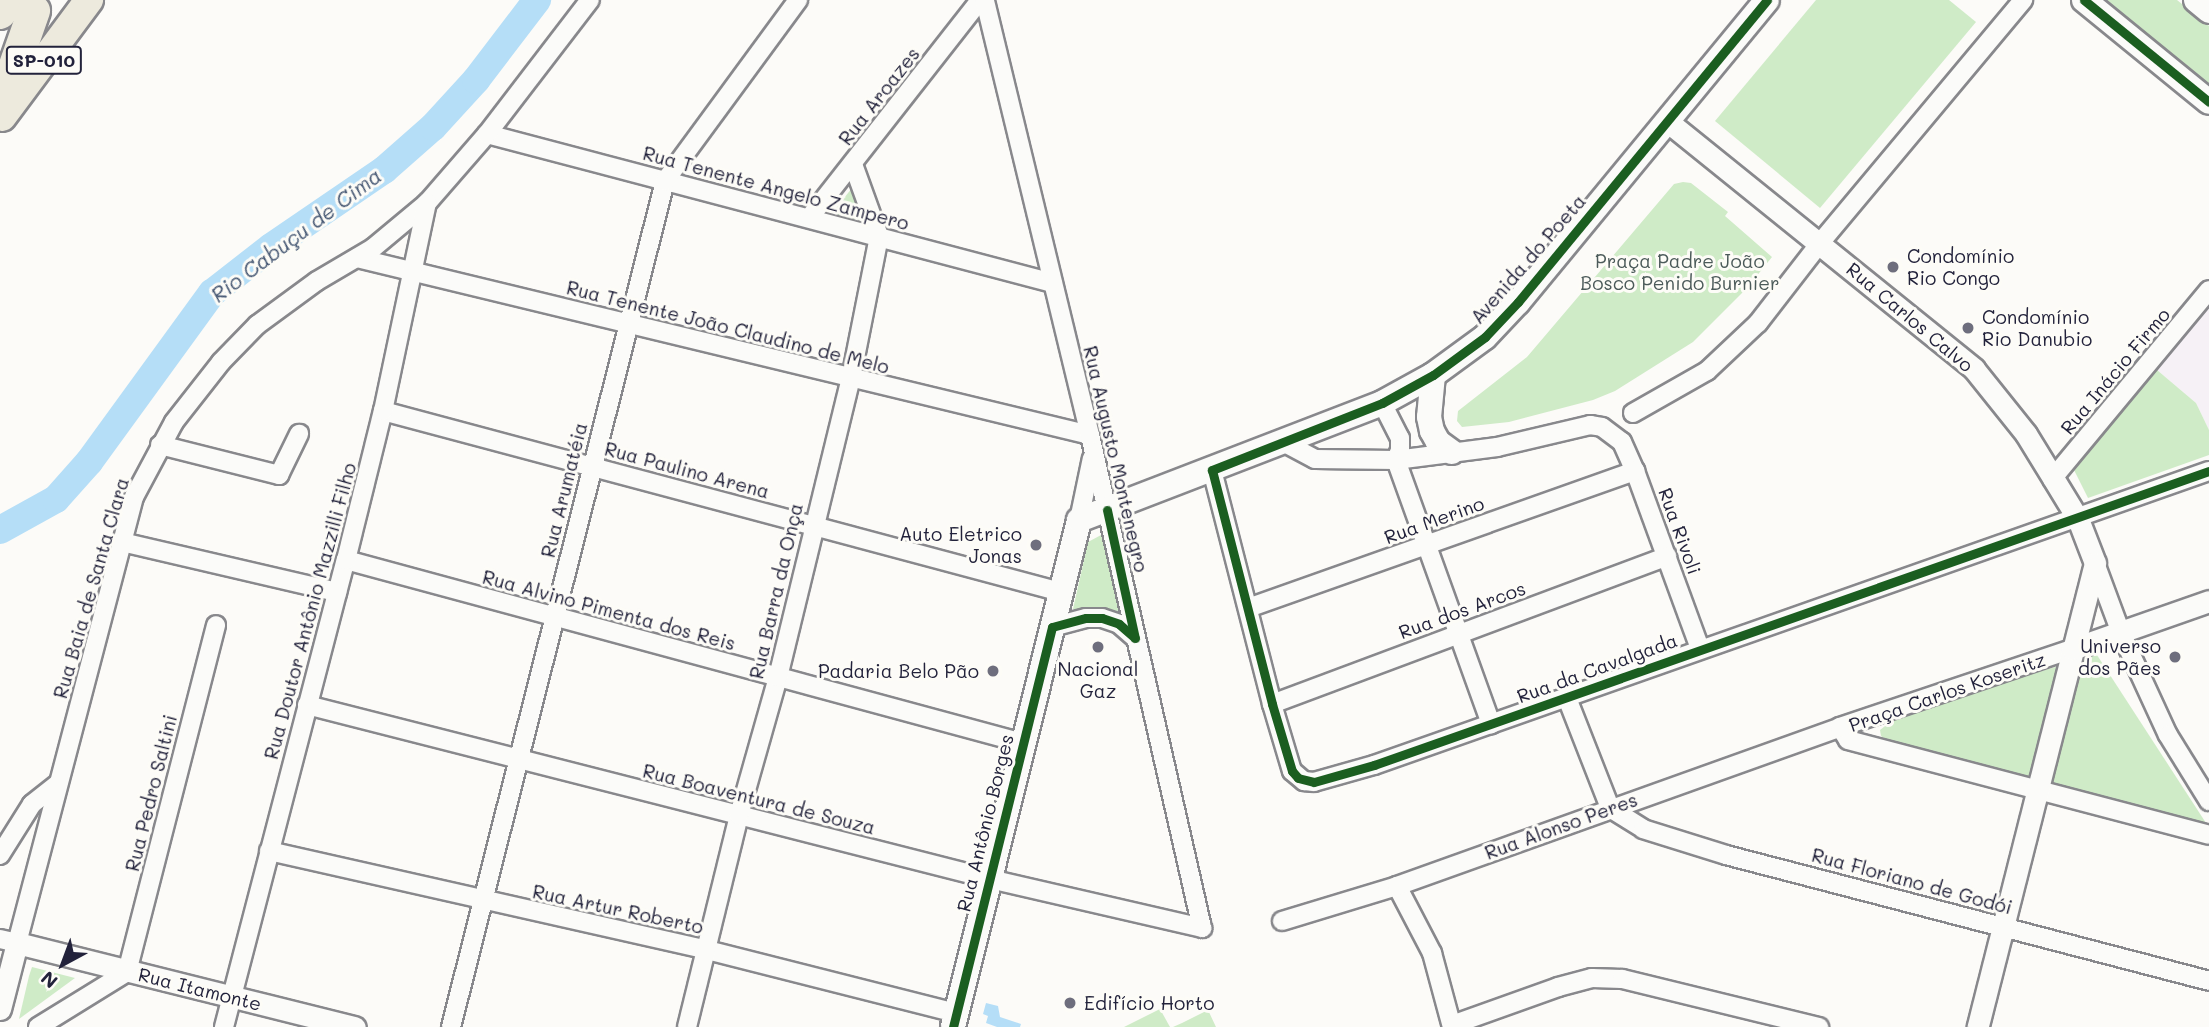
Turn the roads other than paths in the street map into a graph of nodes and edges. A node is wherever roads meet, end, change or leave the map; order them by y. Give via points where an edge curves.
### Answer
1 (89, 0) edge
2 (590, 0) edge
3 (798, 0) edge
4 (982, 0) edge
5 (1767, 0) edge
6 (2023, 0) edge
7 (2084, 0) edge
8 (2196, 0) edge
9 (29, 4) edge
10 (2209, 11) edge
11 (0, 13) edge
12 (0, 57) edge
13 (2209, 102) edge
14 (0, 108) edge
15 (0, 119) edge
16 (1667, 121) junction
17 (487, 134) junction
18 (853, 164) junction
19 (665, 181) junction
20 (427, 203) junction
21 (810, 217) junction
22 (878, 236) junction
23 (1819, 243) junction
24 (357, 258) junction
25 (413, 269) junction
26 (1053, 283) junction
27 (2209, 290) edge
28 (627, 326) junction
29 (1433, 375) junction
30 (851, 378) junction
31 (1382, 403) junction
32 (383, 411) junction
33 (1633, 413) dead end
34 (299, 434) dead end
35 (1092, 443) junction
36 (1285, 443) junction
37 (160, 445) junction
38 (1452, 452) junction
39 (1396, 460) junction
40 (592, 466) junction
41 (1212, 470) junction
42 (1635, 471) junction
43 (2209, 471) edge
44 (2053, 478) junction
45 (1107, 510) junction
46 (2078, 519) junction
47 (1079, 520) junction
48 (813, 526) junction
49 (122, 542) junction
50 (1425, 545) junction
51 (1667, 556) junction
52 (346, 560) junction
53 (2095, 563) junction
54 (337, 592) junction
55 (1061, 592) junction
56 (2209, 601) edge
57 (1248, 608) junction
58 (554, 617) junction
59 (216, 625) dead end
60 (1052, 627) junction
61 (2121, 633) junction
62 (1458, 634) junction
63 (1135, 638) junction
64 (1700, 649) junction
65 (2072, 649) junction
66 (778, 677) junction
67 (1567, 698) junction
68 (1272, 704) junction
69 (307, 705) junction
70 (1491, 724) junction
71 (1840, 727) junction
72 (1023, 743) junction
73 (518, 759) junction
74 (58, 784) junction
75 (2037, 791) junction
76 (2209, 801) edge
77 (1609, 808) junction
78 (739, 815) junction
79 (2209, 835) edge
80 (269, 851) junction
81 (0, 855) edge
82 (989, 879) junction
83 (1397, 886) junction
84 (483, 901) junction
85 (1282, 922) dead end
86 (2002, 926) junction
87 (1202, 928) joint
88 (8, 941) edge
89 (707, 950) junction
90 (127, 972) junction
91 (2209, 981) edge
92 (231, 997) junction
93 (0, 1009) edge
94 (954, 1020) edge
95 (1452, 1026) edge
96 (38, 1027) edge
97 (224, 1027) edge
98 (355, 1027) edge
99 (451, 1027) edge
100 (687, 1027) edge
101 (1819, 1027) edge
102 (1978, 1027) edge

1 - 15 highway, SP-010
2 - 17 street, Rua Baia de Santa Clara
3 - 19 street, Rua Arumatéia
4 - 18 street, Rua Aroazes
4 - 26 street, Rua Augusto Montenegro
5 - 16 main road, Avenida do Poeta
6 - 23 street
7 - 13 main road
8 - 10 main road
9 - 11 highway
9 - 12 highway, SP-010
9 - 14 highway
16 - 23 street, Rua Carlos Calvo
16 - 29 main road, Avenida do Poeta via 1513,307 1485,337
17 - 19 street, Rua Tenente Angelo Zampero
17 - 20 street, Rua Baia de Santa Clara
18 - 21 street, Rua Aroazes
18 - 22 street, Rua Barra da Onça
19 - 21 street, Rua Tenente Angelo Zampero
19 - 28 street, Rua Arumatéia
20 - 24 street, Rua Baia de Santa Clara
20 - 25 street, Rua Doutor Antônio Mazzilli Filho
21 - 22 street, Rua Tenente Angelo Zampero
22 - 26 street, Rua Tenente Angelo Zampero
22 - 30 street, Rua Barra da Onça
23 - 33 street via 1736,346 1707,371
23 - 44 street, Rua Carlos Calvo via 1974,369 2026,434
24 - 25 street, Rua Tenente João Claudino de Melo
24 - 37 street, Rua Baia de Santa Clara via 308,287 237,344
25 - 28 street, Rua Tenente João Claudino de Melo
25 - 32 street, Rua Doutor Antônio Mazzilli Filho
26 - 35 street, Rua Augusto Montenegro
27 - 44 street, Rua Inácio Firmo
28 - 30 street, Rua Tenente João Claudino de Melo
28 - 40 street, Rua Arumatéia
29 - 31 main road, Avenida do Poeta
29 - 38 main road via 1432,431
30 - 35 street, Rua Tenente João Claudino de Melo
30 - 48 street, Rua Barra da Onça
31 - 36 main road, Avenida do Poeta
31 - 39 street via 1400,438
32 - 40 street, Rua Paulino Arena
32 - 52 street, Rua Doutor Antônio Mazzilli Filho
34 - 37 street via 279,475
35 - 45 street, Rua Augusto Montenegro
35 - 47 street, Rua Antônio Borges
36 - 39 street via 1315,459
36 - 41 main road, Avenida do Poeta
37 - 49 street, Rua Baia de Santa Clara via 134,497
38 - 39 street
38 - 42 street, Rua Rivoli via 1497,447 1590,425 1613,432
39 - 50 street
40 - 48 street, Rua Paulino Arena
40 - 58 street, Rua Arumatéia
41 - 45 main road, Avenida do Poeta
41 - 57 street, Rua da Cavalgada
42 - 50 street, Rua Merino
42 - 51 street, Rua Rivoli
43 - 46 street, Rua da Cavalgada
44 - 46 street, Rua Carlos Calvo
45 - 47 main road, Avenida do Poeta
45 - 63 street, Rua Augusto Montenegro
46 - 53 street, Rua Carlos Calvo
46 - 64 street, Rua da Cavalgada
47 - 55 main road, Rua Antônio Borges
48 - 55 street, Rua Paulino Arena
48 - 66 street, Rua Barra da Onça
49 - 54 street
49 - 74 street, Rua Baia de Santa Clara
50 - 57 street, Rua Merino
50 - 62 street
51 - 62 street, Rua dos Arcos
51 - 64 street, Rua Rivoli
52 - 54 street, Rua Doutor Antônio Mazzilli Filho
52 - 58 street, Rua Alvino Pimenta dos Reis
53 - 61 street, Rua Carlos Calvo
53 - 65 street
54 - 69 street, Rua Doutor Antônio Mazzilli Filho
55 - 60 main road, Rua Antônio Borges
56 - 61 street
57 - 68 street, Rua da Cavalgada
58 - 66 street, Rua Alvino Pimenta dos Reis
58 - 73 street, Rua Arumatéia
59 - 90 street, Rua Pedro Saltini
60 - 63 street via 1102,618 1119,624
60 - 72 main road, Rua Antônio Borges
61 - 65 street
61 - 76 street, Rua Carlos Calvo via 2168,735
62 - 68 street, Rua dos Arcos
62 - 70 street
63 - 87 street, Rua Augusto Montenegro
64 - 67 street, Rua da Cavalgada
65 - 71 street, Praça Carlos Koseritz
65 - 75 street, Praça Carlos Koseritz
66 - 72 street, Rua Alvino Pimenta dos Reis
66 - 78 street, Rua Barra da Onça
67 - 70 street, Rua da Cavalgada
67 - 77 street
68 - 70 street, Rua da Cavalgada via 1292,771 1304,781 1314,782
69 - 73 street, Rua Boaventura de Souza
69 - 80 street, Rua Doutor Antônio Mazzilli Filho
71 - 75 street, Praça Carlos Koseritz via 1848,740
71 - 77 street, Rua Alonso Peres
72 - 82 main road, Rua Antônio Borges
73 - 78 street, Rua Boaventura de Souza
73 - 84 street, Rua Arumatéia
74 - 81 street via 32,804
74 - 88 street, Rua Baia de Santa Clara
75 - 79 street, Praça Carlos Koseritz
75 - 86 street
77 - 83 street, Rua Alonso Peres
77 - 86 street, Rua Floriano de Godói via 1643,829 1726,855
78 - 82 street, Rua Boaventura de Souza
78 - 89 street, Rua Barra da Onça
80 - 84 street, Rua Artur Roberto
80 - 92 street, Rua Doutor Antônio Mazzilli Filho
82 - 87 street, Rua Boaventura de Souza
82 - 94 main road, Rua Antônio Borges
83 - 85 street, Rua Alonso Peres
83 - 95 street via 1432,953
84 - 89 street, Rua Artur Roberto
84 - 99 street, Rua Arumatéia
86 - 91 street, Rua Floriano de Godói
86 - 102 street
88 - 90 street, Rua Itamonte
88 - 93 street
89 - 94 street, Rua Artur Roberto
89 - 100 street, Rua Barra da Onça
90 - 92 street, Rua Itamonte
90 - 96 street, Rua Itamonte
92 - 97 street, Rua Doutor Antônio Mazzilli Filho
92 - 98 street, Rua Itamonte
95 - 101 street via 1592,978 1622,979

